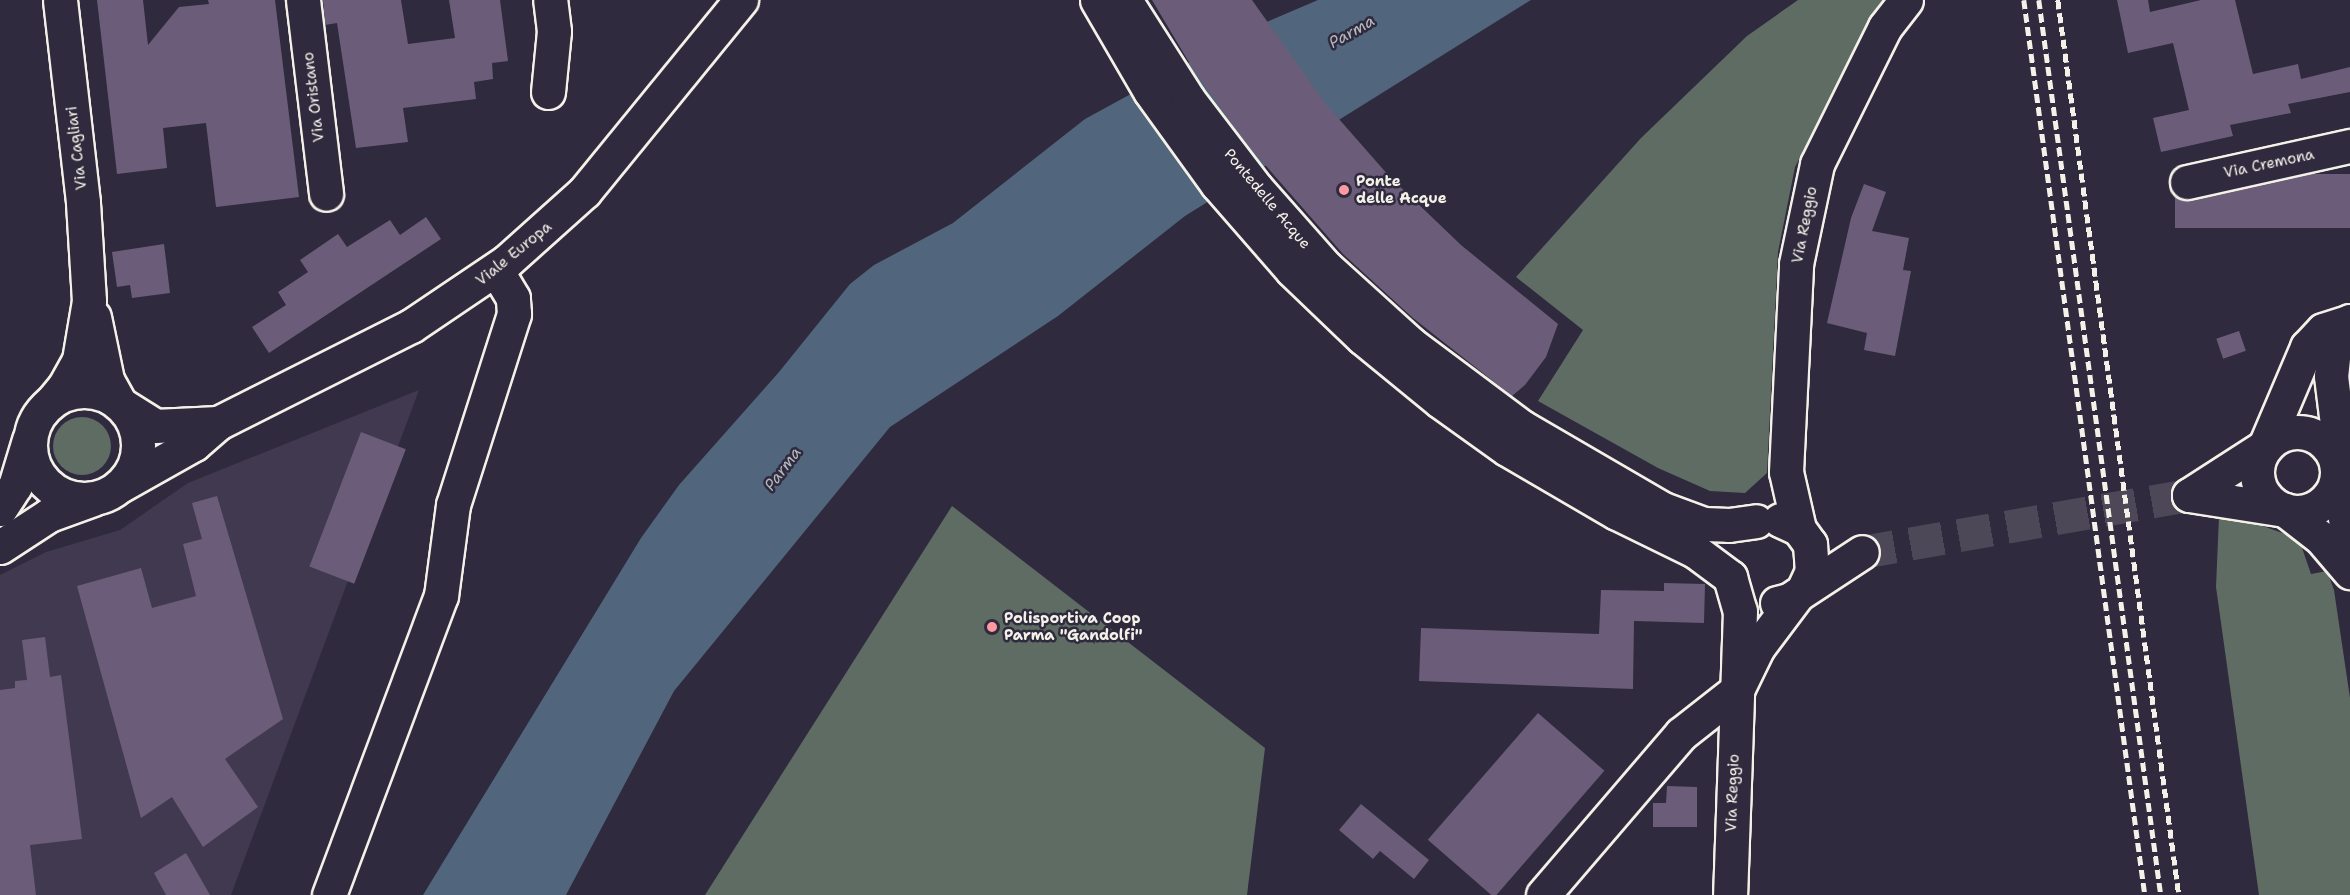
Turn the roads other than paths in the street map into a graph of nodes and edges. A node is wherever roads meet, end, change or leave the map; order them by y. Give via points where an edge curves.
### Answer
1 (60, 0) edge
2 (303, 0) edge
3 (550, 0) edge
4 (741, 0) edge
5 (1097, 0) edge
6 (1125, 0) edge
7 (1906, 0) edge
8 (548, 92) dead end
9 (2350, 146) edge
10 (2187, 182) dead end
11 (326, 194) dead end
12 (496, 270) junction
13 (89, 297) junction
14 (2350, 321) edge
15 (1433, 379) junction
16 (53, 400) junction
17 (120, 403) junction
18 (218, 423) junction
19 (31, 432) junction
20 (2265, 446) junction
21 (2337, 467) junction
22 (1786, 472) junction
23 (108, 492) junction
24 (0, 509) edge
25 (2284, 510) junction
26 (1761, 520) junction
27 (1802, 533) junction
28 (0, 547) edge
29 (2350, 551) edge
30 (2350, 572) edge
31 (1735, 585) junction
32 (1801, 592) junction
33 (1737, 690) junction
34 (329, 895) edge
35 (1543, 895) edge
36 (1730, 895) edge

1 - 13 street, Via Cagliari via 83,202
2 - 11 street, Via Oristano
3 - 8 street via 554,31
4 - 12 street, Viale Europa via 575,202
5 - 15 street via 1161,108 1232,203 1314,292
6 - 15 street, Pontedelle Acque via 1208,128 1293,231 1383,321
7 - 22 street, Via Reggio via 1885,27 1817,164 1796,264
9 - 10 street, Via Cremona
12 - 18 street, Viale Europa via 392,337
12 - 34 street via 513,298 513,322 453,505 441,596
13 - 16 street, Via Cagliari via 79,360
13 - 17 street, Via Cagliari via 107,380
14 - 20 street via 2323,330 2307,347
14 - 21 street via 2338,333 2331,361
15 - 26 street via 1671,513 1704,524
15 - 31 street via 1548,474 1711,560
16 - 17 street, Viale Europa via 85,390 103,393
16 - 19 street via 39,414
17 - 18 street, Viale Europa via 155,426
17 - 23 street via 133,421 137,460
18 - 23 street, Viale Europa via 194,444
19 - 23 street via 32,462 49,486 66,496
19 - 24 street via 15,486
20 - 21 street via 2286,432 2311,434 2331,450
20 - 25 street via 2256,470 2259,487 2269,501
20 - 25 street via 2189,495
21 - 25 street via 2331,493 2319,506 2302,512
21 - 29 street
22 - 26 street, Via Reggio
22 - 27 street, Via Reggio
23 - 28 street, Viale Europa via 49,515
25 - 30 street via 2320,538
26 - 27 street via 1784,520
26 - 31 street, Via Reggio via 1741,530 1730,547 1728,567
27 - 32 street, Via Reggio via 1814,562
27 - 32 street via 1862,552
31 - 32 street via 1750,599 1769,604
31 - 33 street, Via Reggio via 1740,611
32 - 33 street, Via Reggio via 1758,646
33 - 35 street via 1681,734
33 - 36 street, Via Reggio

